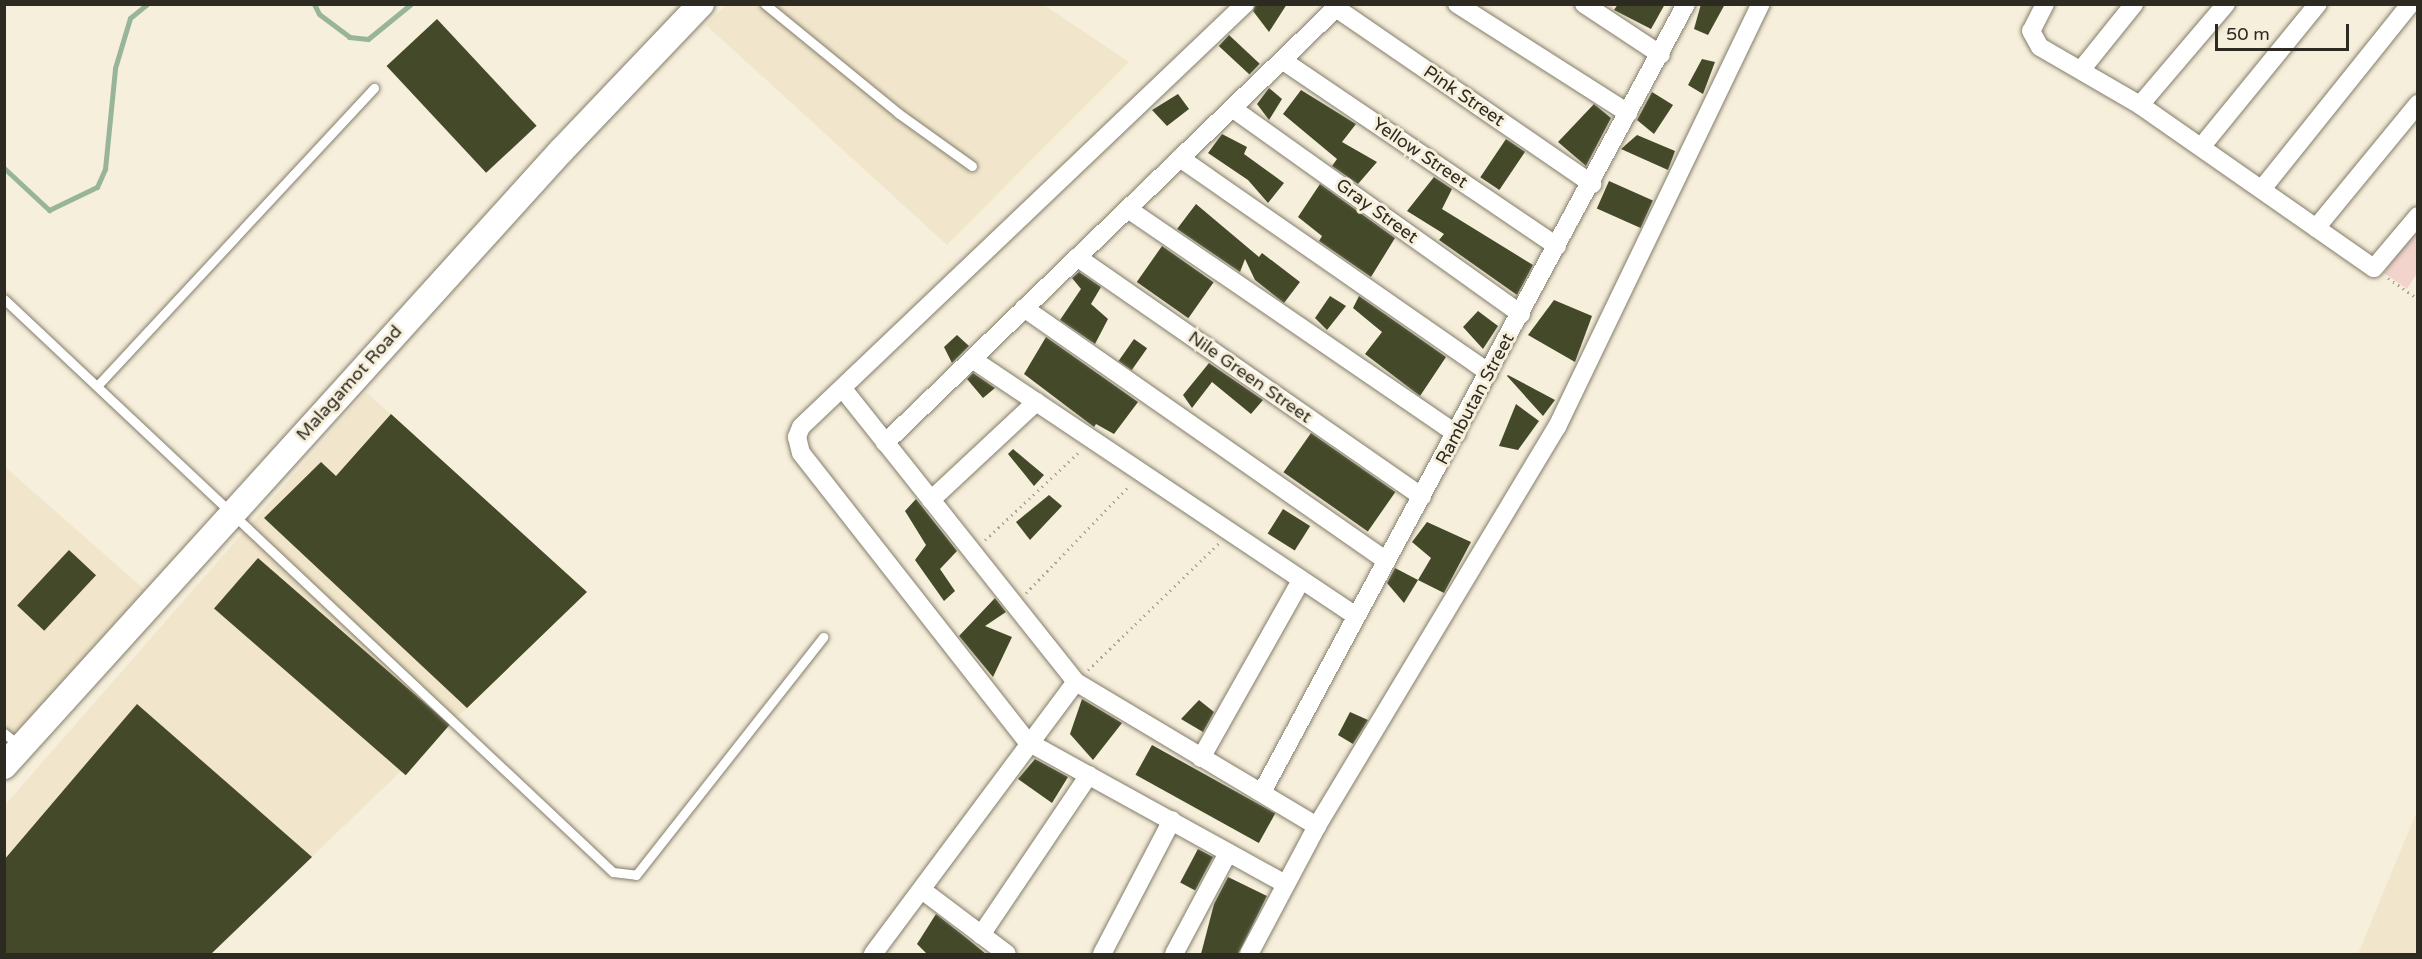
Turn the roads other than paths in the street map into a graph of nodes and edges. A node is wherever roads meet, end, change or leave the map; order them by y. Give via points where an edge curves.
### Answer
1 (701, 4) edge
2 (765, 4) edge
3 (1245, 4) edge
4 (1456, 4) edge
5 (1584, 4) edge
6 (1686, 4) edge
7 (1761, 4) edge
8 (2045, 4) edge
9 (2134, 4) edge
10 (2226, 4) edge
11 (2318, 4) edge
12 (2410, 4) edge
13 (1338, 6) edge
14 (1660, 55) junction
15 (1282, 60) junction
16 (2081, 70) junction
17 (375, 88) dead end
18 (2418, 104) edge
19 (2140, 105) junction
20 (1232, 108) junction
21 (1628, 113) junction
22 (2202, 146) junction
23 (1180, 158) junction
24 (972, 166) dead end
25 (1592, 184) junction
26 (2262, 189) junction
27 (1128, 209) junction
28 (2418, 216) edge
29 (2316, 228) junction
30 (1557, 246) junction
31 (1077, 257) junction
32 (4, 299) edge
33 (1024, 308) junction
34 (1521, 314) junction
35 (972, 359) junction
36 (1489, 373) junction
37 (97, 386) junction
38 (843, 389) junction
39 (1036, 402) junction
40 (1456, 434) junction
41 (885, 443) junction
42 (1422, 497) junction
43 (931, 500) junction
44 (230, 514) junction
45 (1387, 561) junction
46 (1300, 582) junction
47 (1356, 616) junction
48 (823, 637) dead end
49 (1076, 682) junction
50 (13, 740) edge
51 (1028, 742) junction
52 (1202, 758) junction
53 (4, 766) edge
54 (1089, 775) junction
55 (1262, 792) junction
56 (1172, 820) junction
57 (1317, 826) junction
58 (1228, 853) junction
59 (1285, 884) junction
60 (922, 890) junction
61 (981, 934) junction
62 (882, 951) edge
63 (1007, 954) edge
64 (1102, 954) edge
65 (1174, 954) edge
66 (1249, 954) edge

1 - 44 street, Malagamot Road
2 - 24 lane via 898,113
3 - 38 street
4 - 21 street
5 - 14 street
6 - 14 street, Rambutan Street
7 - 57 street via 1557,427
8 - 16 street via 2033,22 2033,40
9 - 16 street
10 - 19 street
11 - 22 street
12 - 26 street
13 - 15 street
13 - 25 street, Pink Street
14 - 21 street, Rambutan Street
15 - 20 street
15 - 30 street, Yellow Street
16 - 19 street
17 - 37 lane
18 - 29 street
19 - 22 street
20 - 23 street
20 - 34 street, Gray Street
21 - 25 street, Rambutan Street
22 - 26 street
23 - 27 street
23 - 36 street
25 - 30 street, Rambutan Street
26 - 29 street
27 - 31 street
27 - 40 street
28 - 29 street via 2374,268
30 - 34 street, Rambutan Street
31 - 33 street
31 - 42 street, Nile Green Street
32 - 37 lane
33 - 35 street
33 - 45 street
34 - 36 street, Rambutan Street
35 - 39 street
35 - 41 street
36 - 40 street, Rambutan Street
37 - 44 lane
38 - 41 street
38 - 51 street via 801,428 797,437 801,453
39 - 43 street
39 - 46 street
40 - 42 street, Rambutan Street
41 - 43 street
42 - 45 street, Rambutan Street
43 - 49 street
44 - 48 lane via 612,872 625,877 636,875
44 - 50 street, Malagamot Road
45 - 47 street, Rambutan Street
46 - 47 street
46 - 52 street
47 - 55 street, Rambutan Street
49 - 51 street
49 - 52 street
50 - 53 street, Malagamot Road
51 - 54 street
51 - 60 street
52 - 55 street
54 - 56 street
54 - 61 street
55 - 57 street
56 - 58 street
56 - 64 street
57 - 59 street
58 - 59 street
58 - 65 street
59 - 66 street
60 - 61 street
60 - 62 street
61 - 63 street

